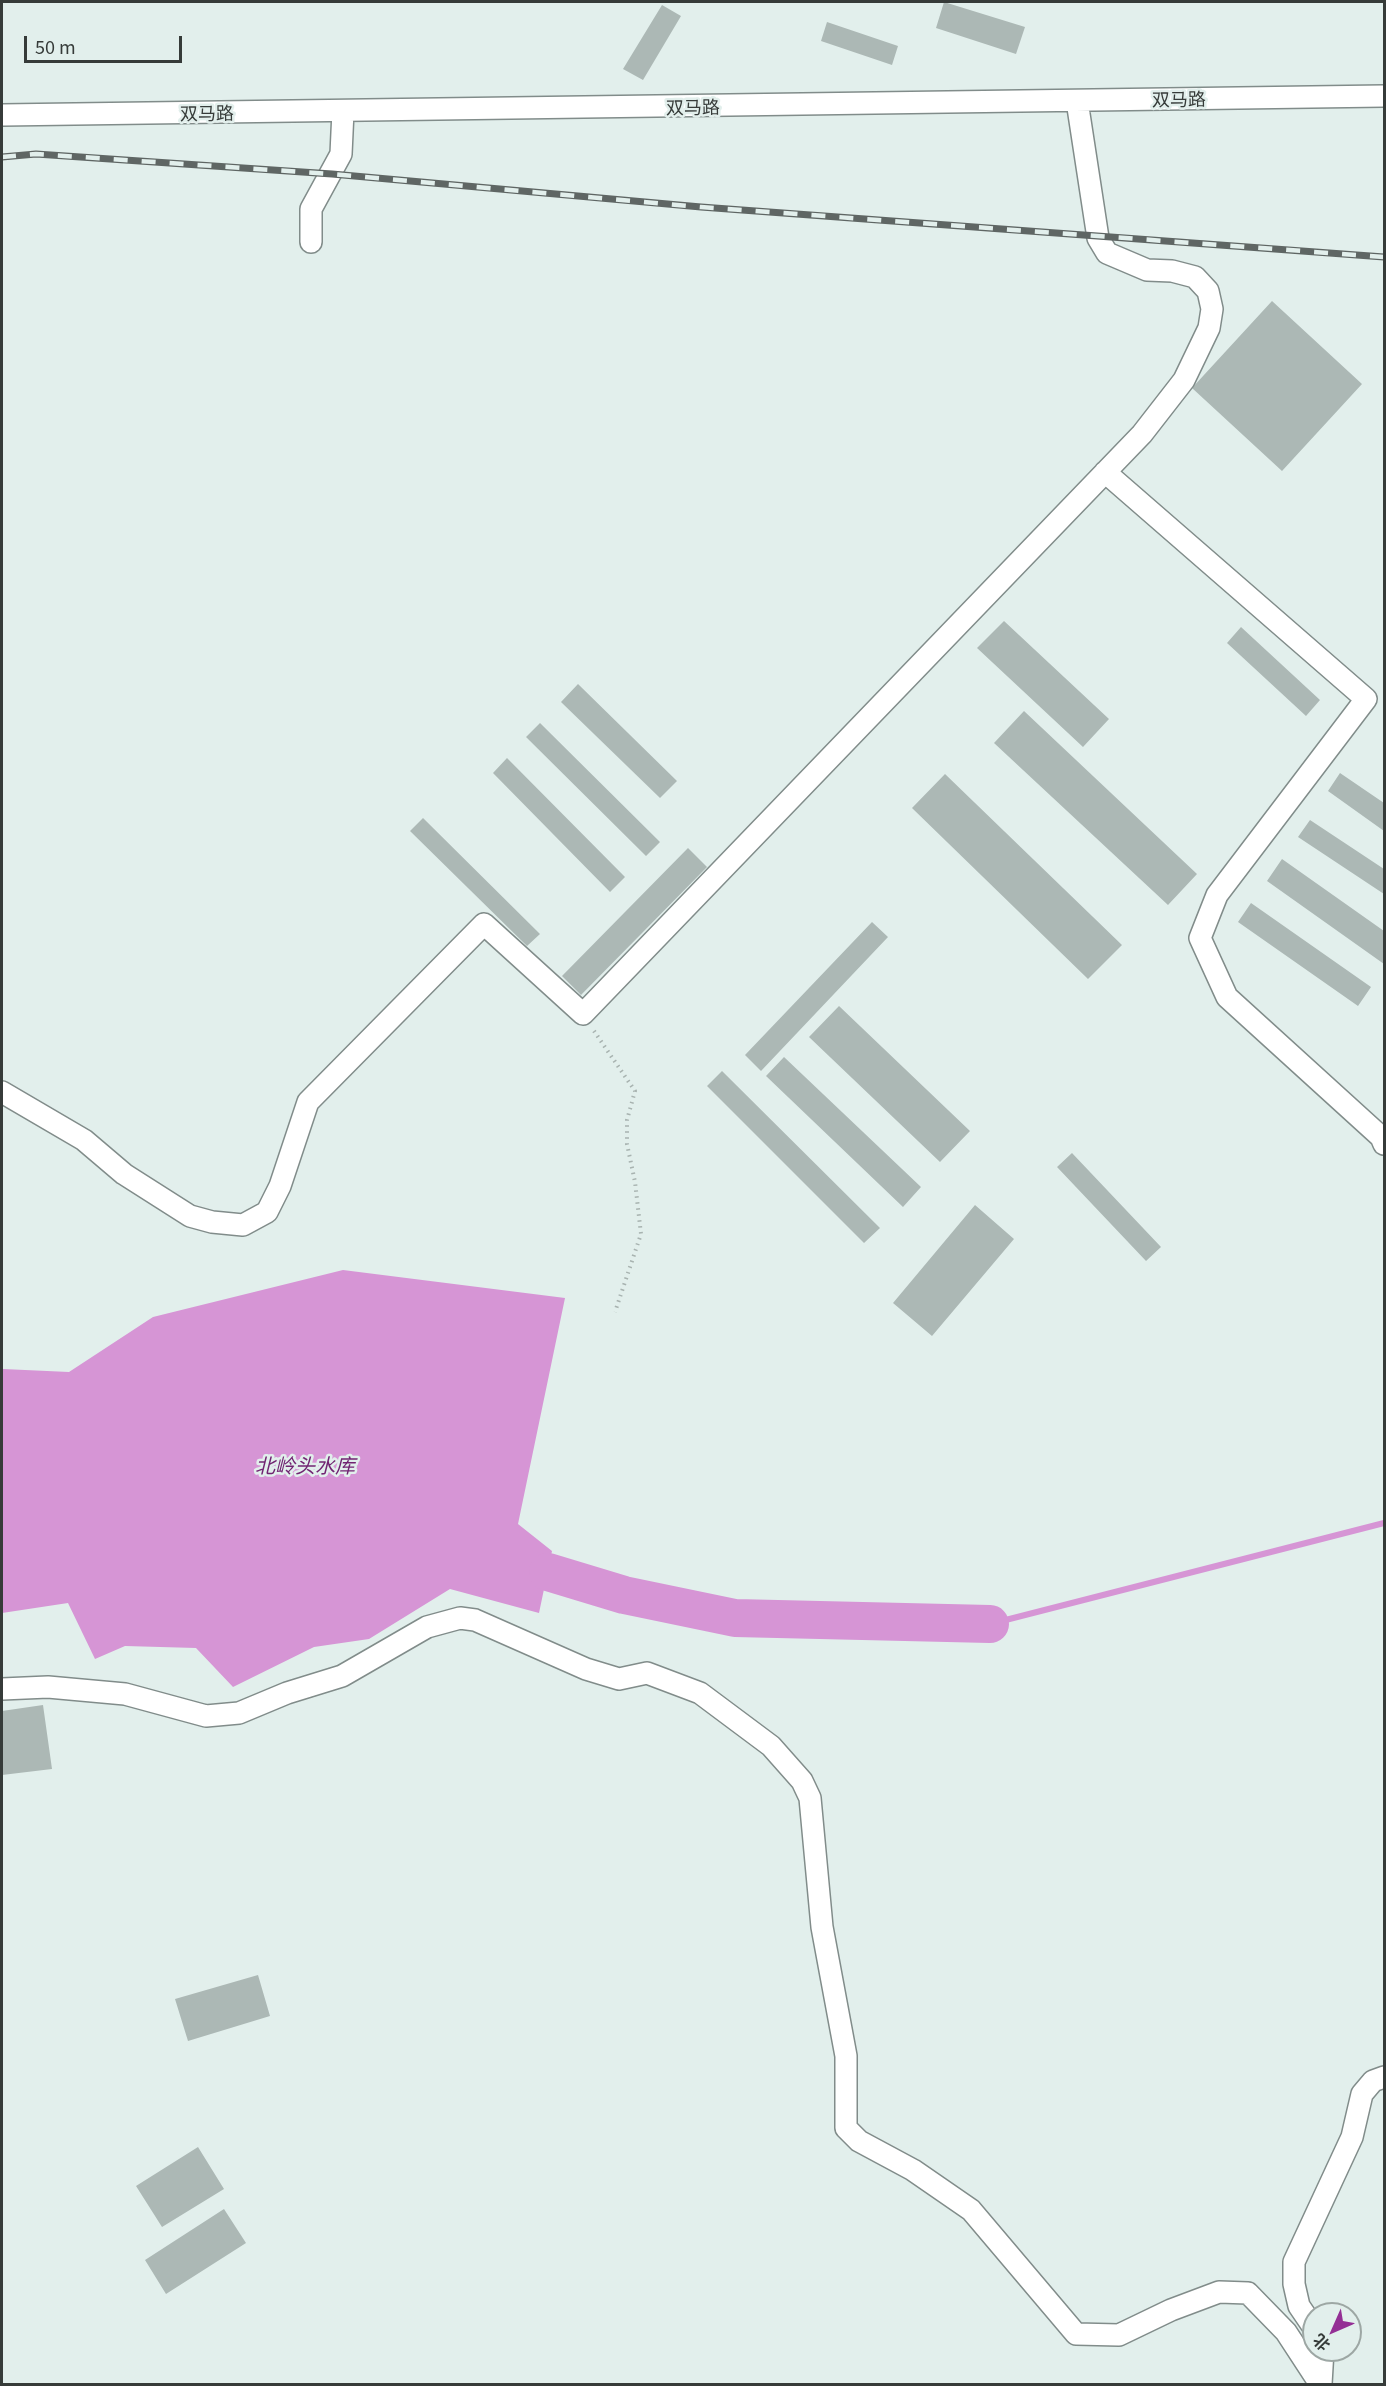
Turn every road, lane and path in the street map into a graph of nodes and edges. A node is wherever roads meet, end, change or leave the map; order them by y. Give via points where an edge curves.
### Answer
1 (1384, 96) edge
2 (1077, 101) junction
3 (343, 111) junction
4 (2, 115) edge
5 (311, 242) dead end
6 (1105, 472) junction
7 (583, 1014) junction
8 (2, 1092) edge
9 (1384, 1144) edge
10 (615, 1312) dead end
11 (2, 1689) edge
12 (1384, 2077) edge
13 (1302, 2310) edge
14 (1322, 2362) edge
15 (1321, 2385) edge

1 - 2 street, 双马路
2 - 3 street, 双马路
2 - 6 street via 1098,238 1107,253 1147,270 1196,277 1208,291 1212,309 1209,328 1184,380 1142,434
3 - 4 street, 双马路
3 - 5 street via 340,154 310,209
6 - 7 street
6 - 9 street via 1366,699 1217,895 1200,938 1227,997 1381,1137
7 - 8 street via 484,924 308,1102 280,1186 267,1212 243,1225 190,1216 124,1174 84,1140
7 - 10 path via 634,1091 627,1120 627,1144 641,1234
11 - 15 street via 48,1687 125,1694 206,1716 239,1713 342,1676 427,1627 460,1618 475,1620 586,1669 619,1679 647,1673 700,1693 771,1746 802,1781 810,1798 822,1927 846,2056 846,2128 859,2141 913,2170 971,2210 1076,2334 1119,2335 1219,2292 1248,2293 1286,2332
12 - 13 street via 1373,2081 1362,2094 1352,2137 1294,2262 1294,2284
14 - 15 street

